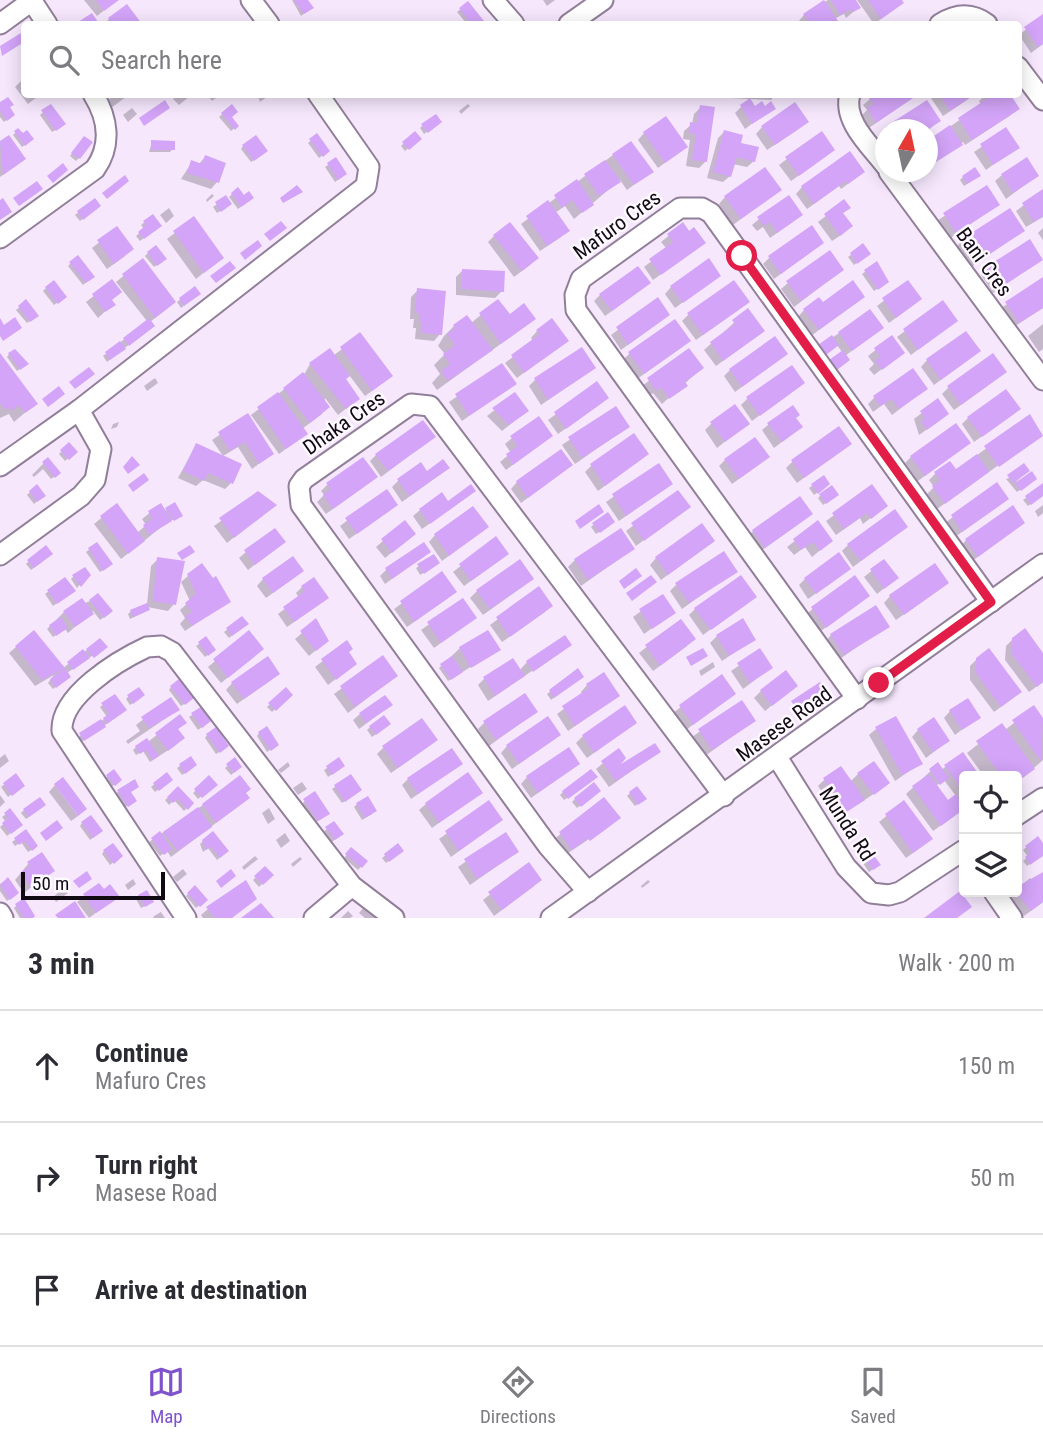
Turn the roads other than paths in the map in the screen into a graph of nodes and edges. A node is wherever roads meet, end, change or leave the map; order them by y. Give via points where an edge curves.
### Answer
1 (32, 0) edge
2 (251, 0) edge
3 (494, 0) edge
4 (603, 0) edge
5 (45, 21) edge
6 (267, 21) edge
7 (512, 21) edge
8 (573, 21) edge
9 (945, 21) edge
10 (982, 21) edge
11 (0, 24) edge
12 (1022, 72) edge
13 (95, 98) edge
14 (321, 98) edge
15 (849, 98) edge
16 (1043, 100) edge
17 (875, 151) edge
18 (896, 182) edge
19 (0, 238) edge
20 (1043, 380) edge
21 (79, 410) junction
22 (3, 457) edge
23 (0, 555) edge
24 (1043, 564) edge
25 (991, 602) junction
26 (857, 699) junction
27 (777, 757) junction
28 (724, 796) junction
29 (1043, 797) edge
30 (1022, 812) edge
31 (959, 853) edge
32 (352, 886) junction
33 (587, 892) junction
34 (997, 897) edge
35 (0, 913) edge
36 (3, 918) edge
37 (186, 918) edge
38 (314, 918) edge
39 (394, 918) edge
40 (551, 918) edge
41 (1012, 918) edge

1 - 5 street
1 - 11 street
2 - 6 street
3 - 7 street
4 - 8 street
9 - 10 street via 964,15
12 - 16 street
13 - 19 street via 105,119 102,159 95,169
14 - 21 street via 369,167 366,186
15 - 17 street via 850,118
18 - 20 street, Bani Cres
21 - 22 street
21 - 23 street via 101,449 95,480 81,496
24 - 25 street, Masese Road
25 - 26 street, Masese Road
25 - 26 street, Mafuro Cres via 711,213 692,206 680,208 592,271 581,279 576,310
26 - 27 street, Masese Road
27 - 28 street, Masese Road
27 - 31 street, Munda Rd via 846,867 871,893 900,892
28 - 33 street, Masese Road
28 - 33 street, Dhaka Cres via 430,406 411,404 304,479 299,486 301,505 548,846
29 - 30 street
32 - 37 street via 172,652 161,646 146,647 73,697 61,720 62,731
32 - 38 street
32 - 39 street
33 - 40 street, Masese Road
34 - 41 street
35 - 36 street

